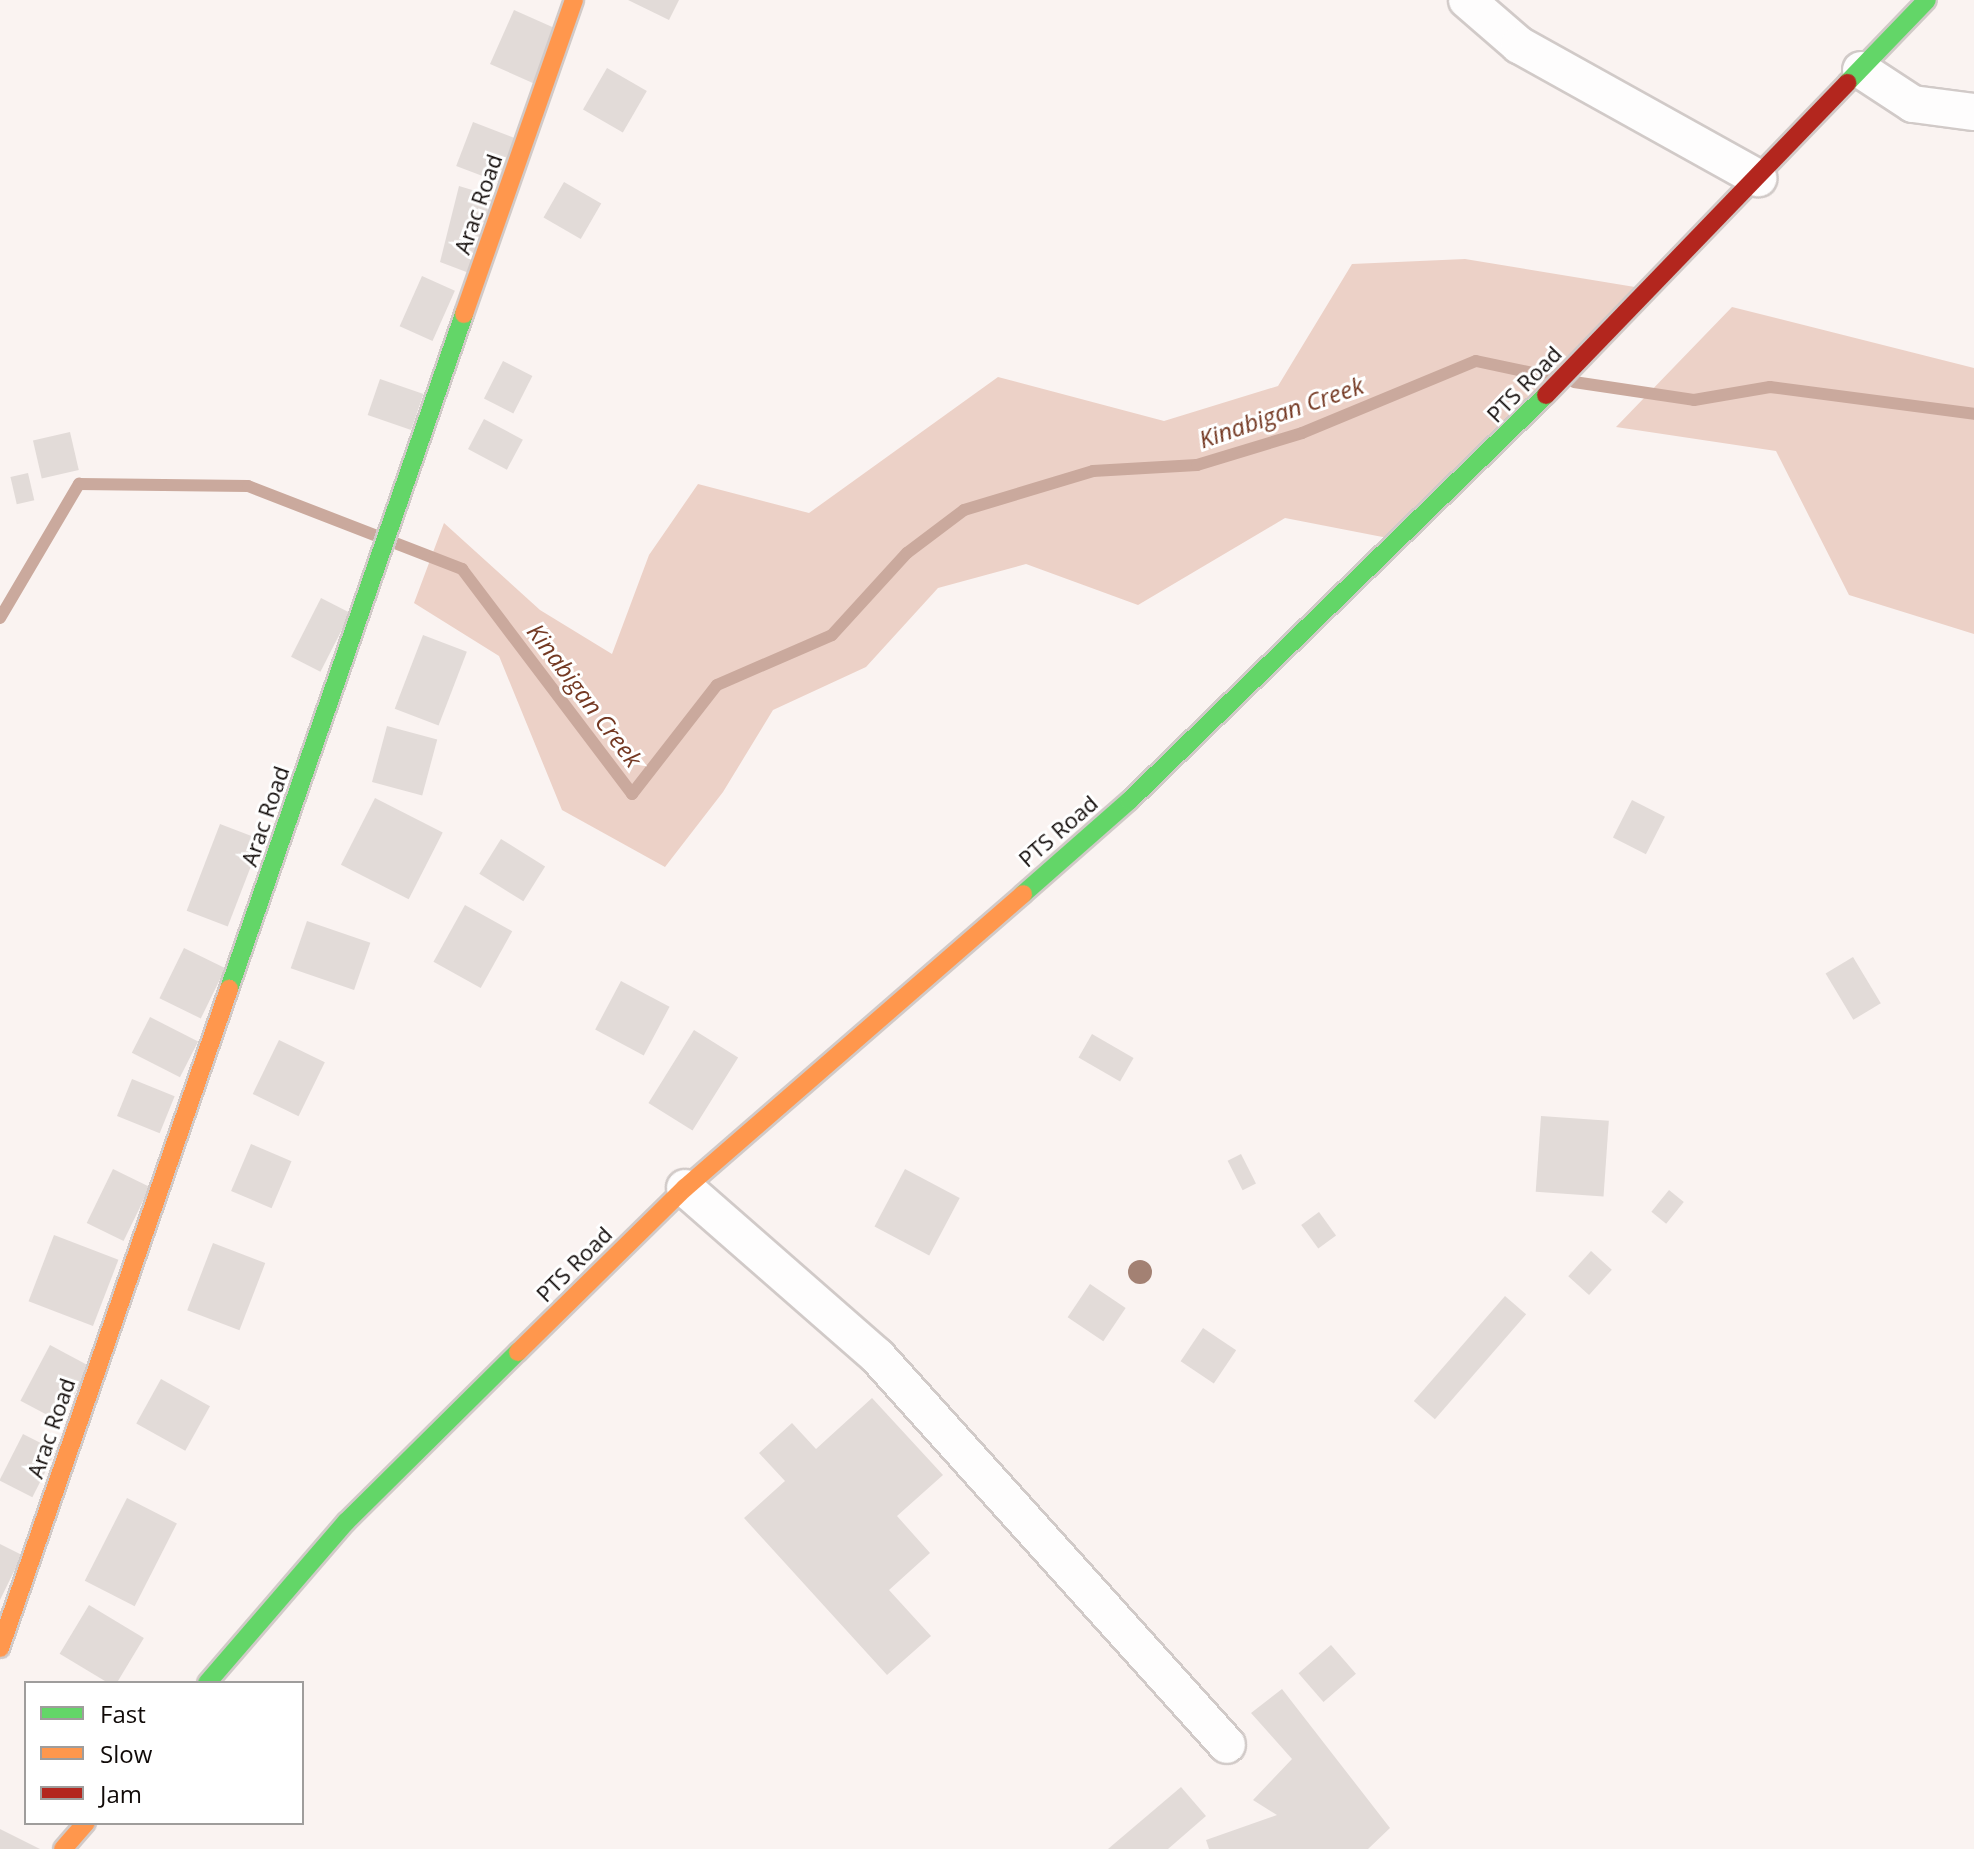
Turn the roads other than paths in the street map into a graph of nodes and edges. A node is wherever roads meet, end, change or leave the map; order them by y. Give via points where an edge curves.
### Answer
1 (574, 0) edge
2 (1467, 0) edge
3 (1927, 0) edge
4 (1861, 70) junction
5 (1974, 112) edge
6 (1758, 178) junction
7 (685, 1188) junction
8 (0, 1648) edge
9 (209, 1681) edge
10 (1227, 1745) dead end
11 (84, 1825) edge
12 (63, 1849) edge

1 - 8 main road, Arac Road
2 - 6 street via 1519,45
3 - 4 main road, PTS Road
4 - 5 street via 1913,104
4 - 6 main road, PTS Road
6 - 7 main road, PTS Road via 1502,440 1129,801
7 - 9 main road, PTS Road via 346,1522
7 - 10 street via 877,1356
11 - 12 main road

